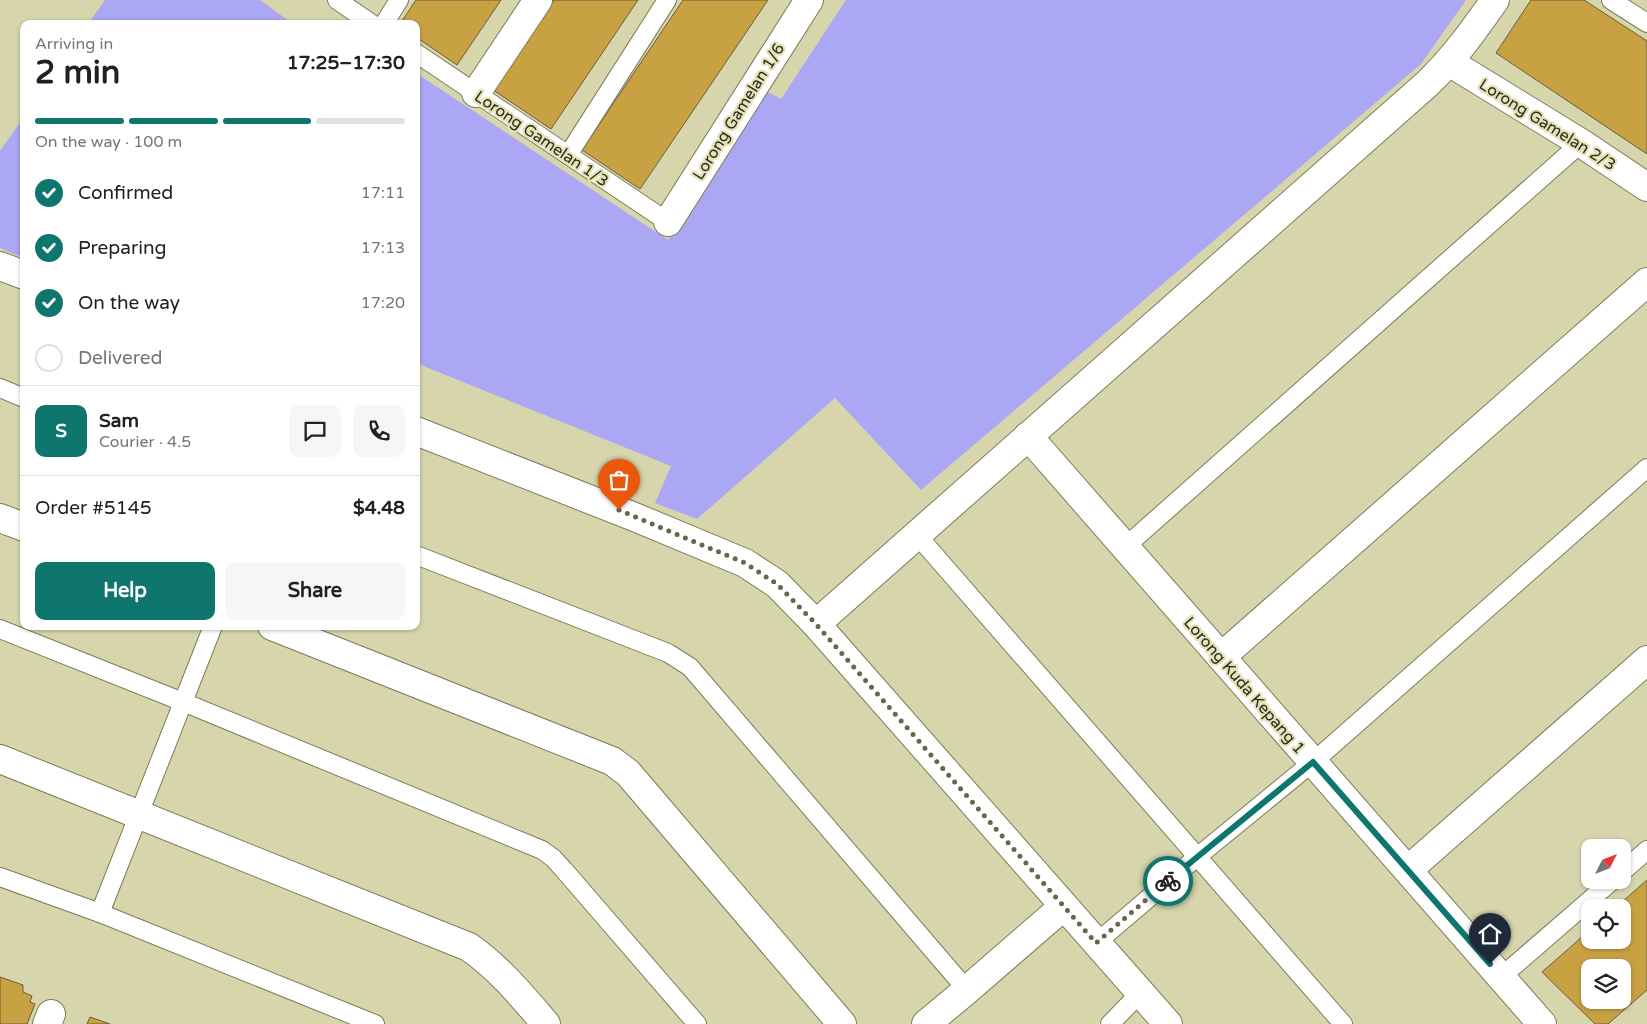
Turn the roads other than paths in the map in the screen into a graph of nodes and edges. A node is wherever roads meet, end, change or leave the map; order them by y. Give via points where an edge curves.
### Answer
1 (337, 0) edge
2 (399, 0) edge
3 (538, 0) edge
4 (667, 0) edge
5 (809, 0) edge
6 (1495, 0) edge
7 (1611, 0) edge
8 (366, 20) edge
9 (386, 20) edge
10 (1647, 24) edge
11 (420, 56) edge
12 (1449, 62) junction
13 (476, 93) junction
14 (1581, 143) junction
15 (568, 155) junction
16 (1647, 187) edge
17 (668, 222) joint
18 (0, 266) edge
19 (20, 274) edge
20 (1647, 282) edge
21 (0, 388) edge
22 (20, 396) edge
23 (420, 433) edge
24 (1028, 436) junction
25 (1647, 468) edge
26 (0, 518) edge
27 (20, 526) edge
28 (916, 535) junction
29 (1125, 548) junction
30 (420, 557) edge
31 (816, 624) junction
32 (0, 629) edge
33 (212, 630) edge
34 (282, 630) edge
35 (1221, 657) junction
36 (1647, 660) edge
37 (183, 702) junction
38 (0, 759) edge
39 (1313, 762) junction
40 (139, 814) junction
41 (1647, 850) edge
42 (1197, 857) junction
43 (1631, 864) edge
44 (1408, 870) junction
45 (0, 877) edge
46 (1603, 889) edge
47 (1064, 906) junction
48 (100, 913) junction
49 (1096, 943) junction
50 (1501, 977) junction
51 (967, 990) junction
52 (1140, 993) junction
53 (375, 1024) edge
54 (546, 1024) edge
55 (698, 1024) edge
56 (842, 1024) edge
57 (926, 1024) edge
58 (1110, 1024) edge
59 (1168, 1024) edge
60 (1343, 1024) edge
61 (1542, 1024) edge

1 - 8 lane
2 - 9 lane
3 - 13 street
4 - 15 lane
5 - 17 street, Lorong Gamelan 1/6
6 - 12 street
7 - 10 lane
11 - 13 lane, Lorong Gamelan 1/3
12 - 14 street, Lorong Gamelan 2/3
12 - 24 street via 1428,84
13 - 15 lane, Lorong Gamelan 1/3
14 - 16 street, Lorong Gamelan 2/3
14 - 29 lane
15 - 17 lane, Lorong Gamelan 1/3
18 - 19 street
20 - 35 street
21 - 22 lane
23 - 31 street via 745,563 777,584
24 - 28 street
24 - 29 street, Lorong Kuda Kepang 1
25 - 39 lane
26 - 27 street
28 - 31 street
28 - 42 lane
29 - 35 street, Lorong Kuda Kepang 1
30 - 51 lane via 668,653 690,667
31 - 47 street
32 - 37 lane
33 - 37 lane
34 - 56 street via 612,761 628,774
35 - 39 street, Lorong Kuda Kepang 1
36 - 44 street
37 - 40 lane
37 - 55 lane via 542,850 564,870
38 - 40 street
39 - 42 lane
39 - 44 street, Lorong Kuda Kepang 1
40 - 48 lane
40 - 54 street via 469,947 488,960
41 - 43 lane
42 - 49 lane
42 - 60 lane
44 - 50 street, Lorong Kuda Kepang 1
45 - 48 lane
46 - 50 lane
47 - 49 street
47 - 51 street
48 - 53 lane
49 - 52 street
50 - 61 street, Lorong Kuda Kepang 1
51 - 57 street
52 - 58 lane
52 - 59 street

